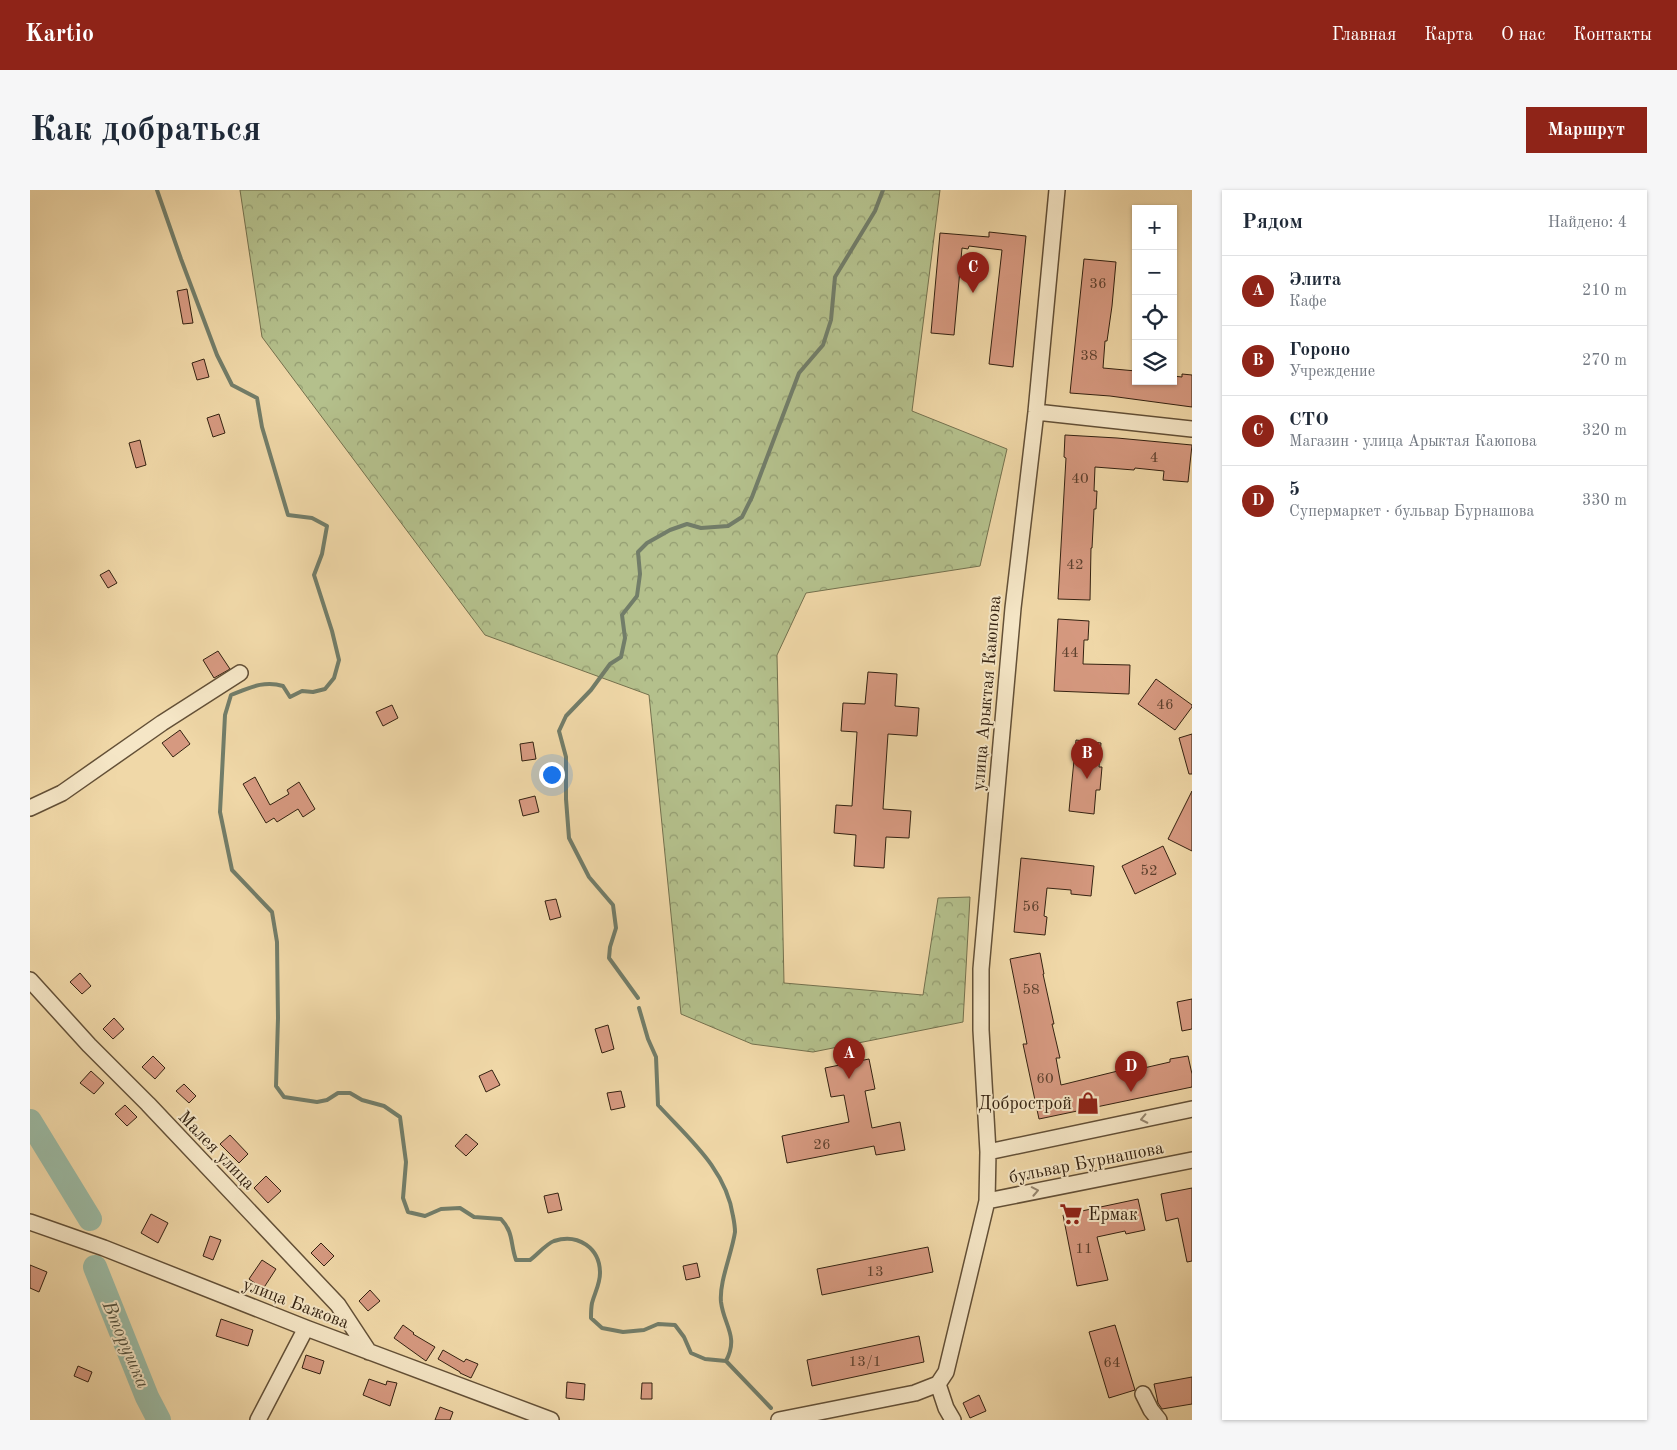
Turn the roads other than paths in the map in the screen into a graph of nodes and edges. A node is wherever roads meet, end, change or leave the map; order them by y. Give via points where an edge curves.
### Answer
1 (1057, 190) edge
2 (1036, 412) junction
3 (1192, 428) edge
4 (240, 673) dead end
5 (30, 808) edge
6 (30, 980) edge
7 (1192, 1109) edge
8 (988, 1152) junction
9 (1192, 1160) edge
10 (987, 1201) junction
11 (30, 1222) edge
12 (306, 1328) junction
13 (369, 1352) junction
14 (938, 1384) junction
15 (1143, 1394) dead end
16 (258, 1420) edge
17 (549, 1420) edge
18 (779, 1420) edge
19 (953, 1420) edge
20 (1159, 1420) edge

1 - 2 street, улица Арыктая Каюпова
2 - 3 street
2 - 8 street, улица Арыктая Каюпова via 1013,608 981,969
4 - 5 street via 62,793
6 - 13 street, Малея улица via 338,1305
7 -> 8 street, бульвар Бурнашова
8 - 10 street, улица Арыктая Каюпова
10 -> 9 street, бульвар Бурнашова
10 - 14 street, улица Арыктая Каюпова via 946,1372
11 - 12 street, улица Бажова
12 - 13 street, улица Бажова
12 - 16 street
13 - 17 street, улица Бажова
14 - 18 street via 915,1393
14 - 19 street
15 - 20 street

